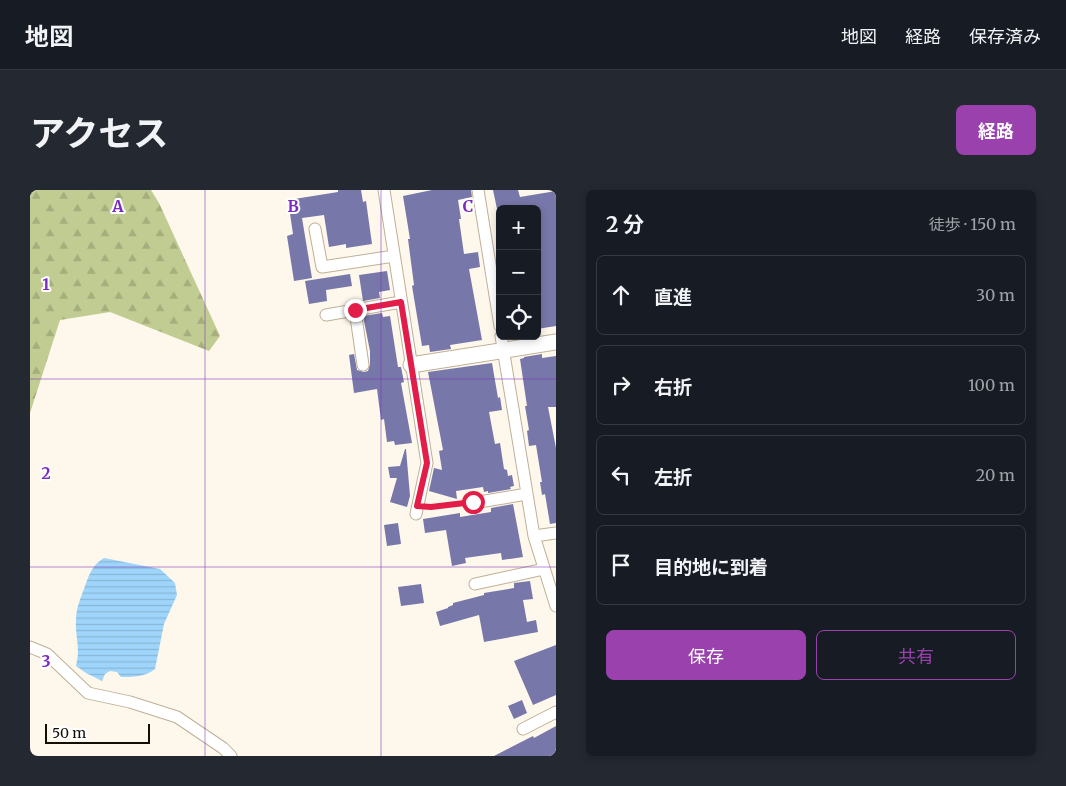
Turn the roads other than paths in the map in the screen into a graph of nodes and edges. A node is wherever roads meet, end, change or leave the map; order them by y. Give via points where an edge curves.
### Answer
1 (384, 190) edge
2 (478, 190) edge
3 (315, 229) dead end
4 (394, 256) junction
5 (496, 301) edge
6 (401, 302) junction
7 (355, 310) junction
8 (326, 315) dead end
9 (556, 342) edge
10 (502, 343) edge
11 (363, 365) dead end
12 (411, 365) junction
13 (526, 494) junction
14 (473, 502) road end
15 (417, 510) road end
16 (556, 533) edge
17 (534, 536) junction
18 (544, 569) junction
19 (474, 584) dead end
20 (556, 606) edge
21 (30, 647) edge
22 (556, 712) edge
23 (523, 729) dead end
24 (231, 756) edge

1 - 4 street
2 - 5 street
3 - 4 street via 322,267
4 - 6 street
6 - 7 street
6 - 12 street
7 - 8 street
7 - 11 street
9 - 10 street
10 - 12 street
10 - 13 street
12 - 15 street via 427,463
13 - 14 street
13 - 17 street
16 - 17 street
17 - 18 street
18 - 19 street
18 - 20 street
21 - 24 street via 48,654 88,693 177,717
22 - 23 street

